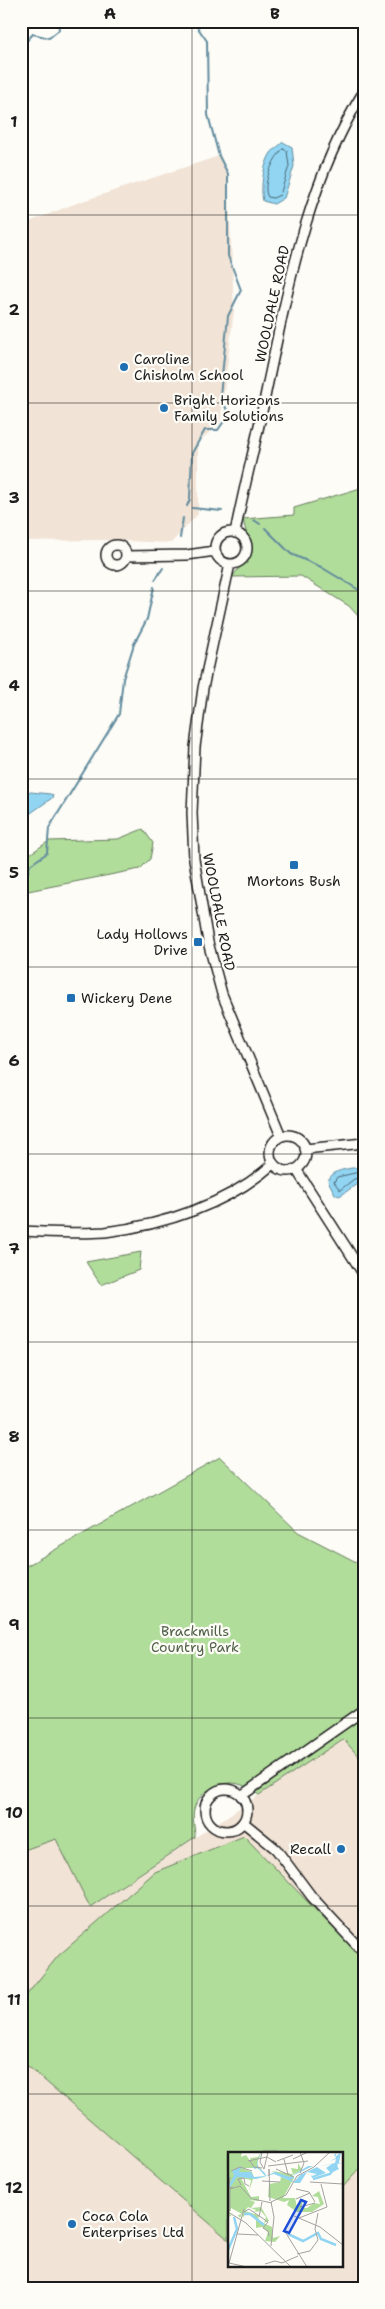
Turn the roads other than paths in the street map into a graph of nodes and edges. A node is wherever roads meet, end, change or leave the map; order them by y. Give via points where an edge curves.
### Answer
1 (364, 91) edge
2 (235, 533) junction
3 (215, 551) junction
4 (126, 556) dead end
5 (230, 564) junction
6 (281, 1136) junction
7 (364, 1143) edge
8 (306, 1149) junction
9 (273, 1164) junction
10 (296, 1169) junction
11 (21, 1230) edge
12 (364, 1275) edge
13 (364, 1710) edge
14 (241, 1796) junction
15 (243, 1822) junction
16 (364, 1953) edge

1 - 2 street, WOOLDALE ROAD via 333,148 300,236
2 - 3 street via 220,536
2 - 5 street via 244,539 247,548 240,562
3 - 4 street
3 - 5 street via 220,560
5 - 6 street, WOOLDALE ROAD via 203,688 195,747 194,859 208,942 222,994
6 - 8 street via 299,1139
6 - 9 street via 269,1151
7 - 8 street
8 - 10 street via 304,1161
9 - 10 street via 284,1171
9 - 11 street via 228,1196 146,1225 105,1232
10 - 12 street
13 - 14 street
14 - 15 street via 247,1811
14 - 15 street via 222,1790 210,1797 206,1810 210,1824 217,1829 233,1830
15 - 16 street via 276,1849 312,1897

